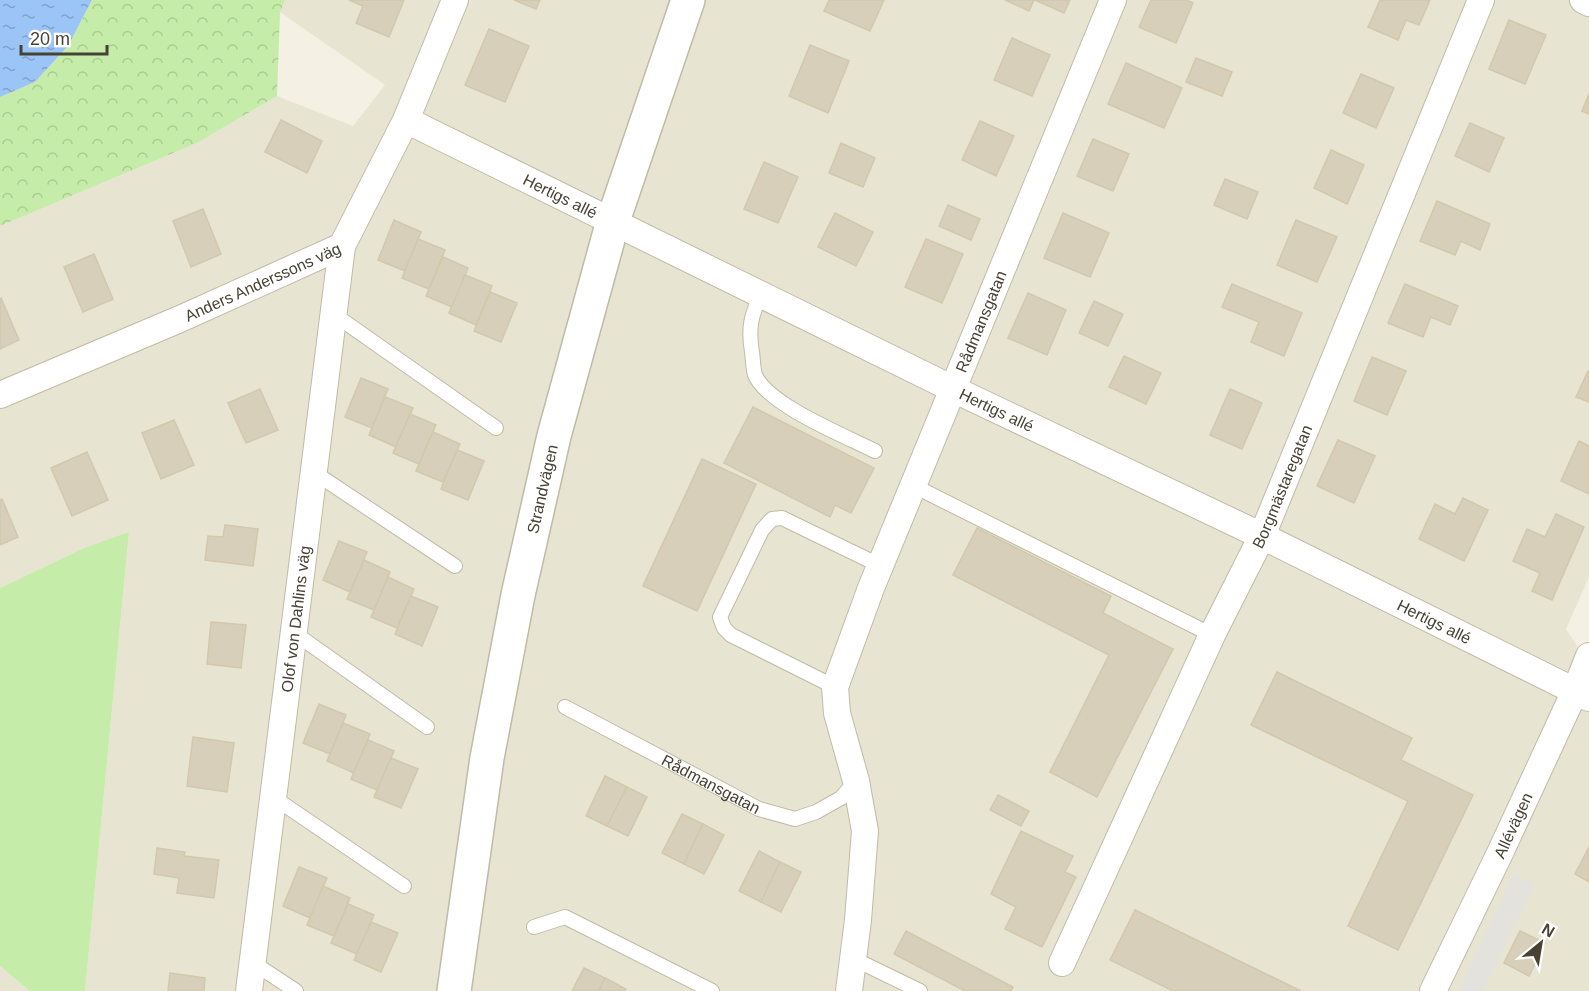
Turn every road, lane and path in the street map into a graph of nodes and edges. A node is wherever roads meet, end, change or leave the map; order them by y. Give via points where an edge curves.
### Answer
1 (455, 0) edge
2 (688, 0) edge
3 (1113, 0) edge
4 (1481, 0) edge
5 (1583, 0) edge
6 (1589, 3) edge
7 (406, 120) junction
8 (613, 221) junction
9 (342, 246) junction
10 (761, 294) junction
11 (332, 313) junction
12 (953, 389) junction
13 (0, 395) edge
14 (496, 428) dead end
15 (874, 451) dead end
16 (312, 471) junction
17 (914, 486) junction
18 (1262, 536) junction
19 (455, 566) dead end
20 (881, 566) junction
21 (293, 632) junction
22 (1212, 635) junction
23 (1589, 656) edge
24 (835, 687) junction
25 (1582, 694) edge
26 (565, 707) dead end
27 (427, 727) dead end
28 (856, 781) junction
29 (273, 797) junction
30 (404, 886) dead end
31 (534, 927) dead end
32 (852, 958) junction
33 (252, 962) junction
34 (1062, 963) dead end
35 (249, 991) edge
36 (296, 991) edge
37 (454, 991) edge
38 (712, 991) edge
39 (849, 991) edge
40 (920, 991) edge
41 (1433, 991) edge

1 - 7 street, Anders Anderssons väg
2 - 8 street, Strandvägen
3 - 12 street, Rådmansgatan
4 - 18 street, Borgmästaregatan
5 - 6 street
7 - 8 street, Hertigs allé
7 - 9 street, Anders Anderssons väg
8 - 10 street, Hertigs allé
8 - 37 street, Strandvägen via 554,435 518,595 486,758
9 - 11 street, Olof von Dahlins väg
9 - 13 street, Anders Anderssons väg
10 - 12 street, Hertigs allé
10 - 15 lane via 750,321 749,338 756,375 767,391 790,408
11 - 14 lane
11 - 16 street, Olof von Dahlins väg
12 - 17 street, Rådmansgatan
12 - 18 street, Hertigs allé
16 - 19 lane
16 - 21 street, Olof von Dahlins väg
17 - 20 street, Rådmansgatan
17 - 22 lane
18 - 22 street, Borgmästaregatan
18 - 25 street, Hertigs allé
20 - 24 street, Rådmansgatan
20 - 24 lane via 782,518 772,519 762,530 720,617 731,635
21 - 27 lane
21 - 29 street, Olof von Dahlins väg
22 - 34 street, Borgmästaregatan
23 - 25 street, Allévägen
24 - 28 street, Rådmansgatan via 837,713
25 - 41 street, Allévägen
26 - 28 lane, Rådmansgatan via 759,809 795,819 841,798
28 - 32 street, Rådmansgatan via 865,831
29 - 30 lane
29 - 33 street, Olof von Dahlins väg
31 - 38 lane via 565,917
32 - 39 street, Rådmansgatan
32 - 40 lane
33 - 35 street, Olof von Dahlins väg
33 - 36 lane

